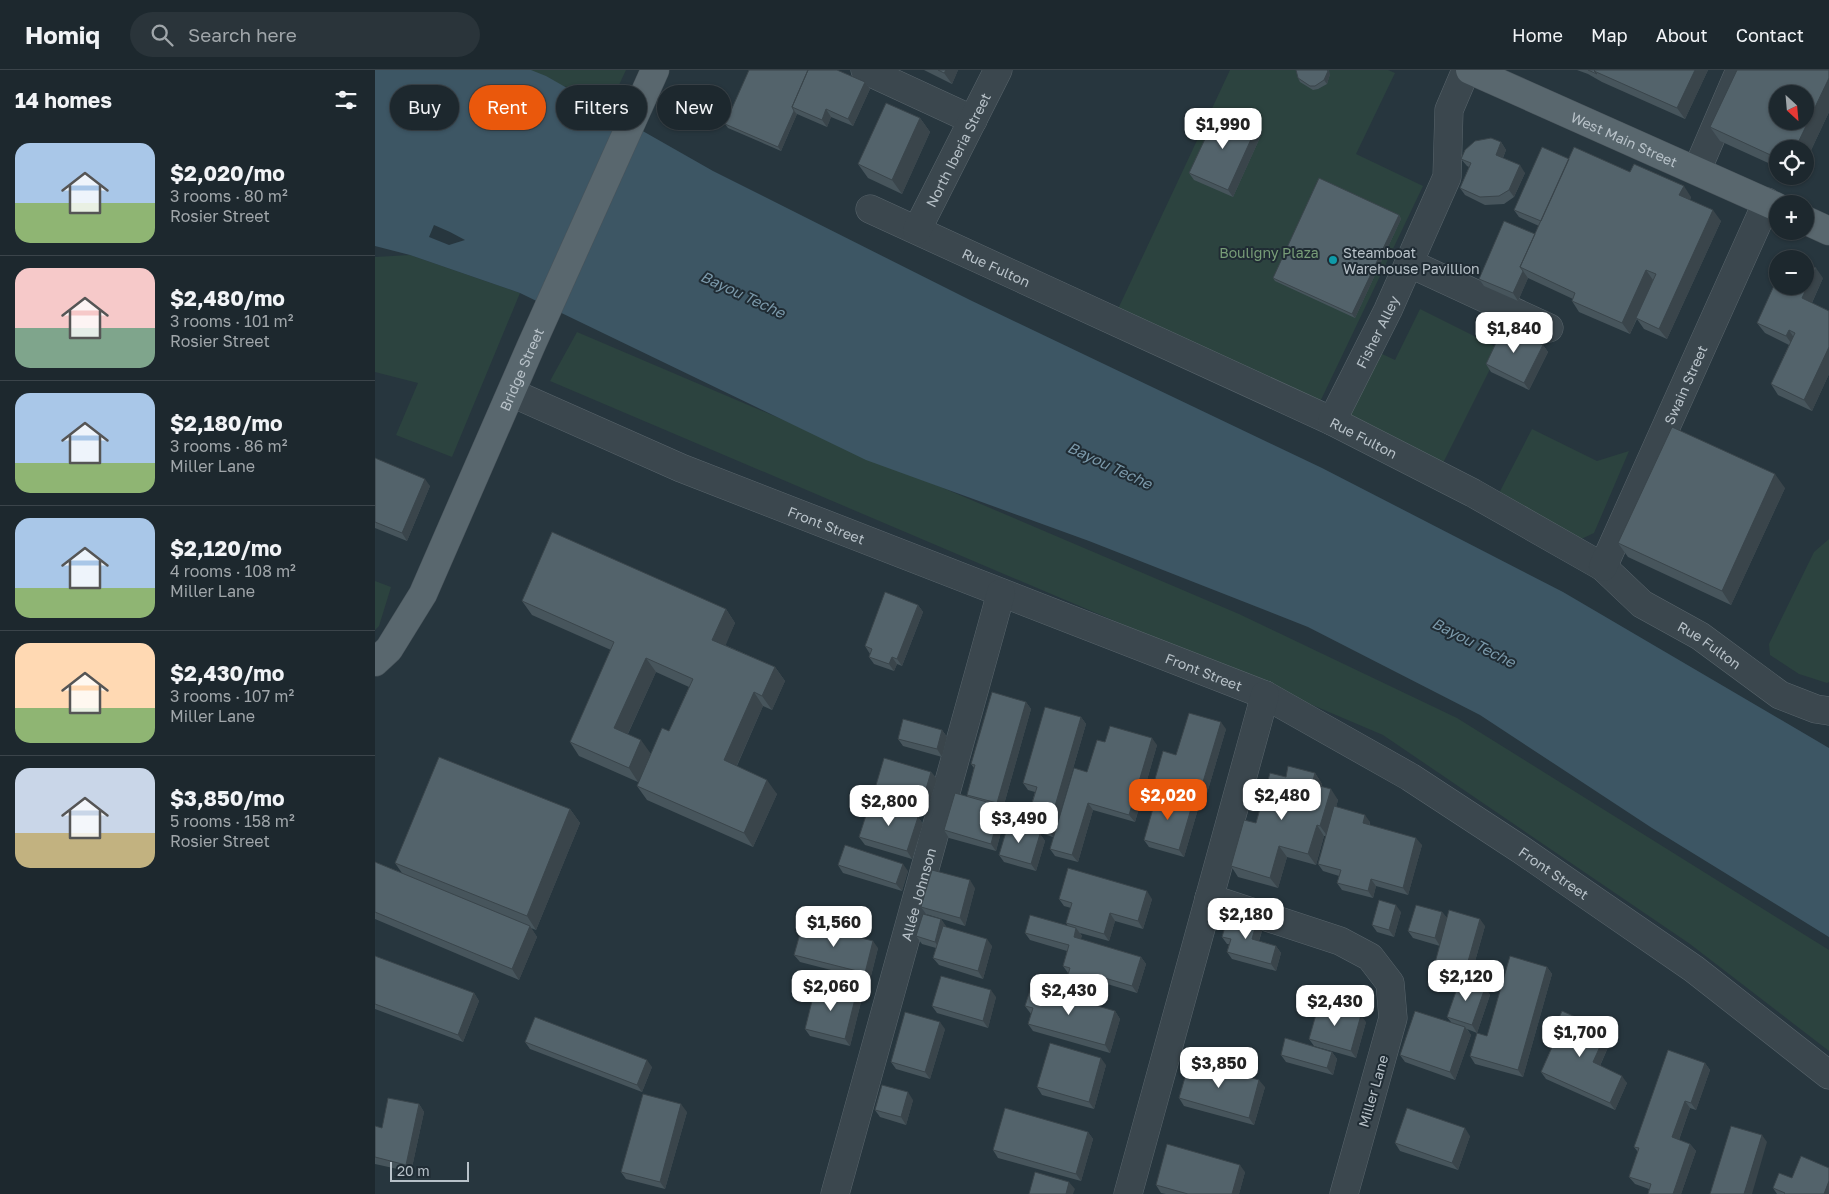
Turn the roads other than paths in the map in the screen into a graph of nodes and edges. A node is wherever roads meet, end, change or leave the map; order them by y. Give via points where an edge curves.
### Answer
1 (865, 70) edge
2 (998, 70) edge
3 (1466, 70) edge
4 (1470, 70) edge
5 (1740, 70) edge
6 (651, 78) edge
7 (973, 120) junction
8 (1697, 170) junction
9 (1769, 203) edge
10 (870, 209) dead end
11 (1769, 210) edge
12 (1814, 224) edge
13 (917, 230) junction
14 (1829, 231) edge
15 (1409, 263) junction
16 (1549, 328) dead end
17 (512, 393) junction
18 (1332, 420) junction
19 (1603, 567) junction
20 (1001, 593) junction
21 (375, 662) edge
22 (1265, 695) junction
23 (1829, 711) edge
24 (1209, 898) junction
25 (1829, 1074) edge
26 (835, 1194) edge
27 (1128, 1194) edge
28 (1344, 1194) edge

1 - 7 street
2 - 7 street, North Iberia Street
3 - 15 street, Fisher Alley via 1449,110 1447,176
4 - 8 main road, West Main Street
5 - 8 street
6 - 17 main road, Bridge Street
7 - 13 street, North Iberia Street
8 - 9 main road, West Main Street
10 - 13 street, Rue Fulton
11 - 19 street, Swain Street
12 - 14 main road
13 - 18 street, Rue Fulton
15 - 16 street
15 - 18 street, Fisher Alley
17 - 20 street, Front Street via 681,468
17 - 21 main road, Bridge Street via 423,594 389,649
18 - 19 street, Rue Fulton
19 - 23 street, Rue Fulton via 1642,604 1700,636 1780,695
20 - 22 street, Front Street
20 - 26 street, Allée Johnson
22 - 24 street
22 - 25 street, Front Street via 1409,777 1520,849 1694,969
24 - 27 street
24 - 28 street, Miller Lane via 1340,940 1370,957 1390,983 1393,1018

